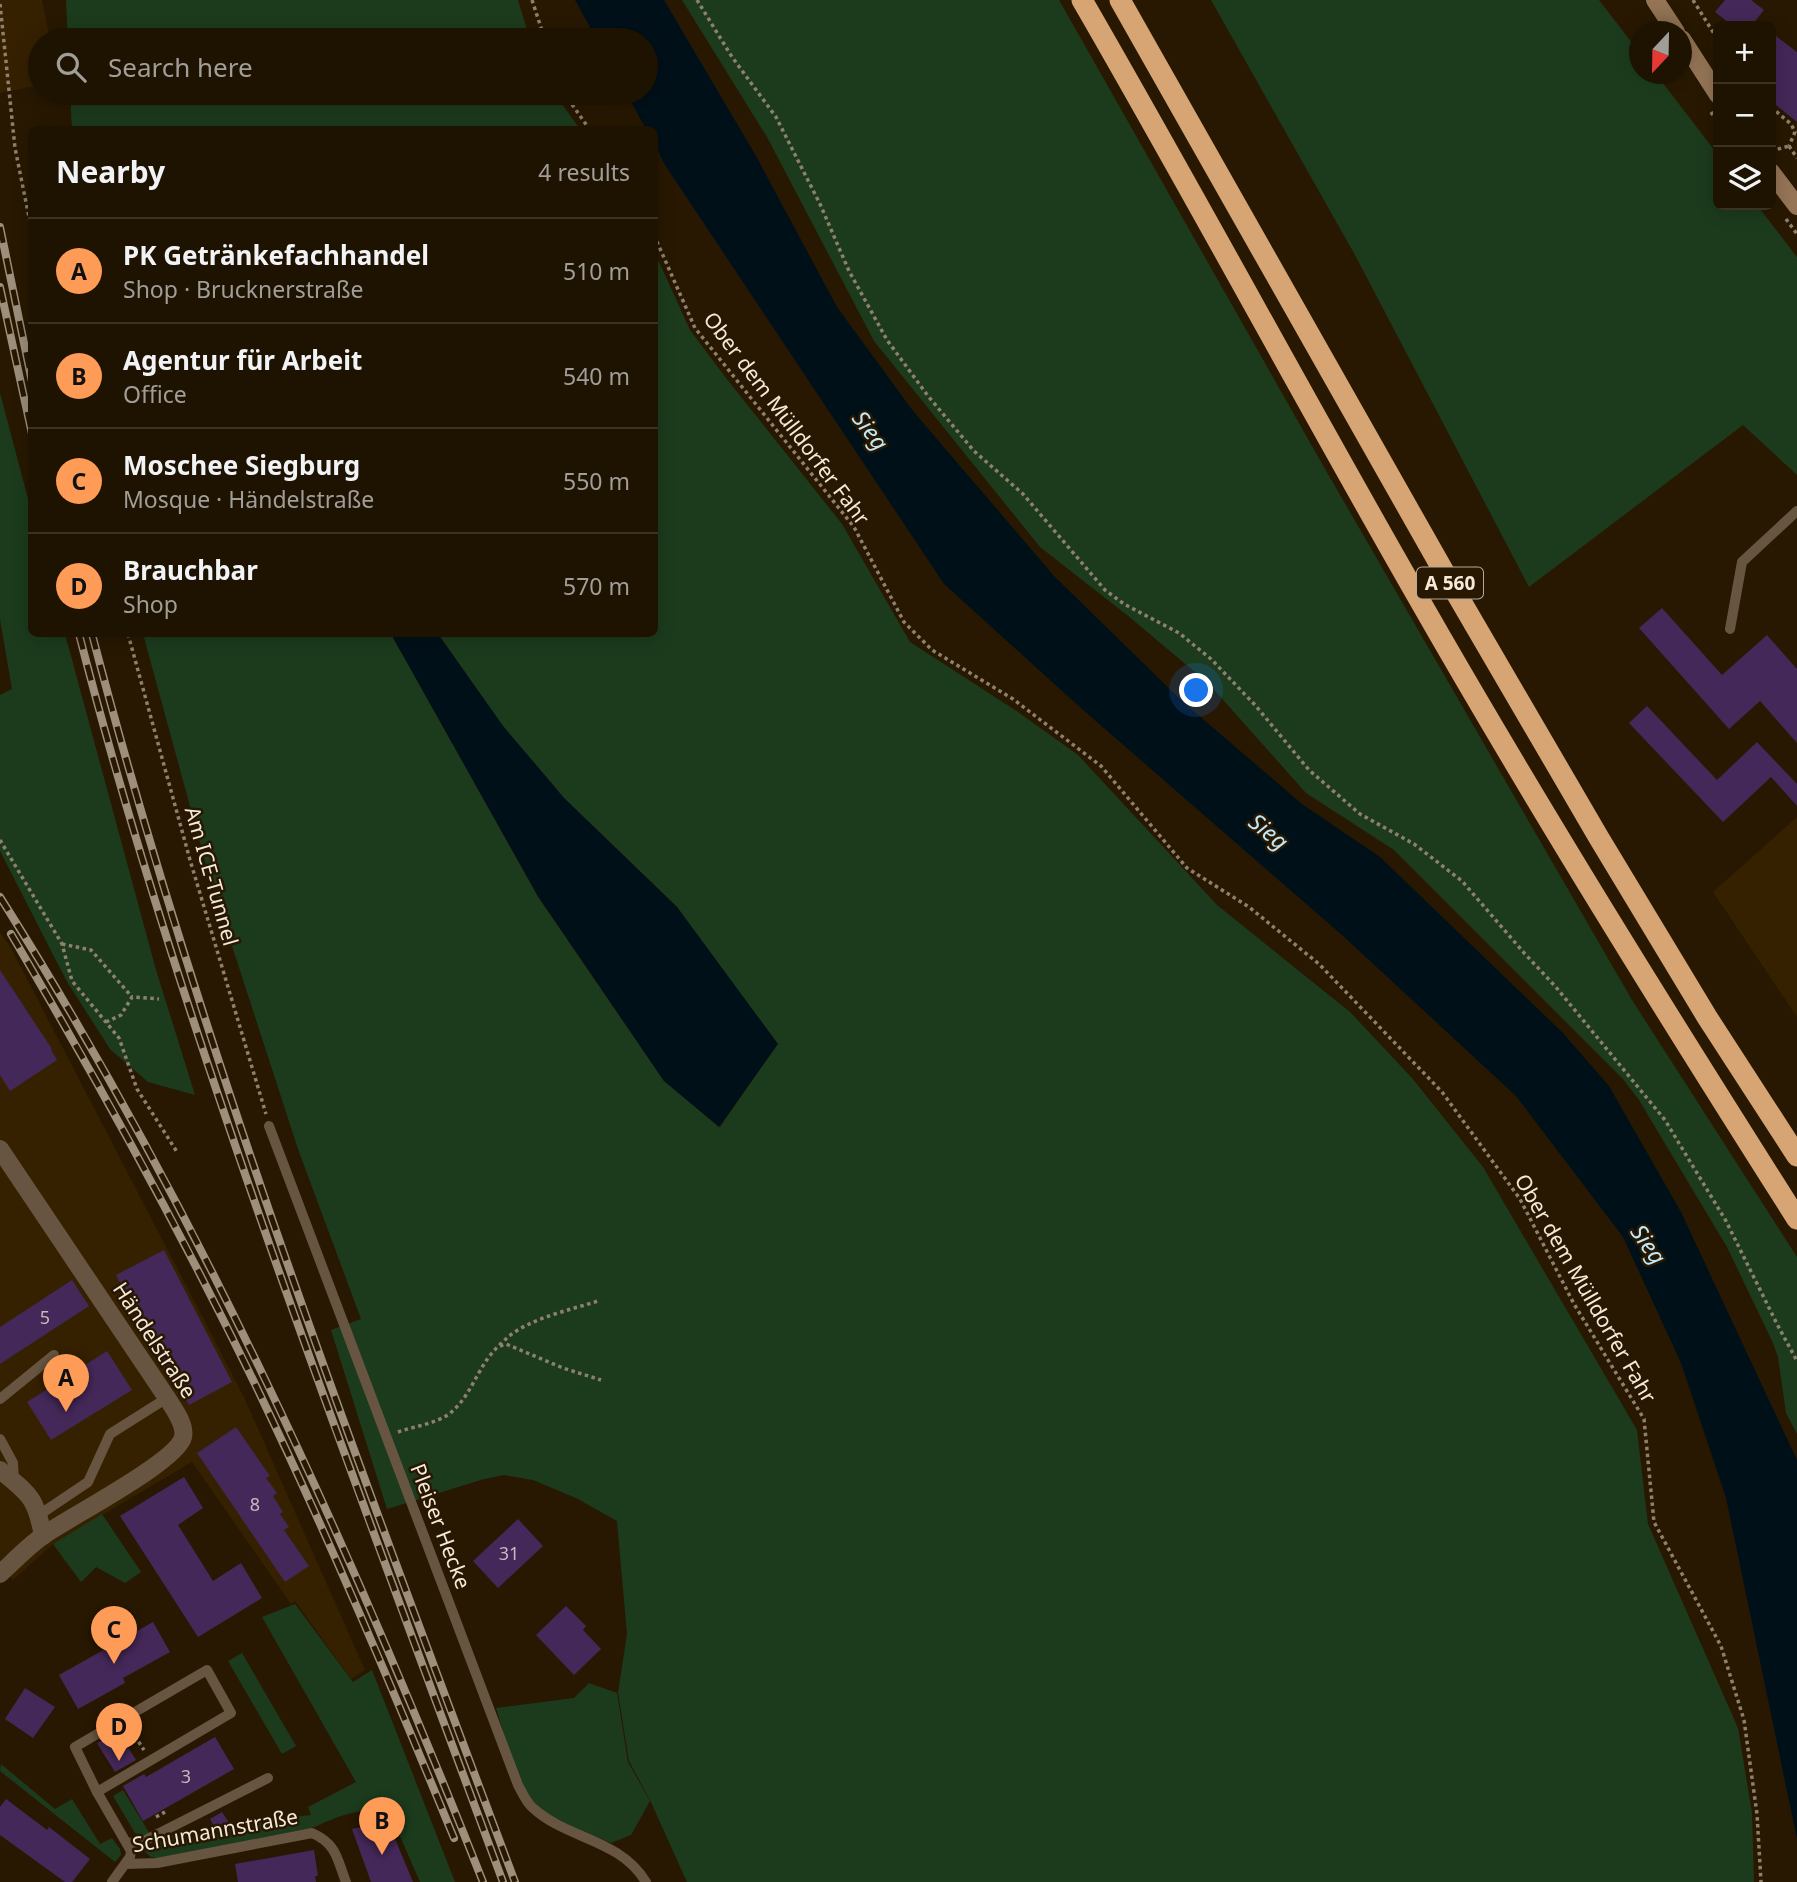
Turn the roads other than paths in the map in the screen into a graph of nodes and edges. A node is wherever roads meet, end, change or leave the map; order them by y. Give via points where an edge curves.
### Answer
1 (1082, 0) edge
2 (1120, 0) edge
3 (1656, 0) edge
4 (1669, 21) edge
5 (1692, 55) edge
6 (1713, 87) edge
7 (1776, 179) edge
8 (1797, 206) edge
9 (1797, 511) edge
10 (1730, 629) dead end
11 (270, 1126) road end
12 (0, 1149) edge
13 (1797, 1156) edge
14 (1797, 1219) edge
15 (54, 1355) dead end
16 (167, 1398) junction
17 (0, 1399) edge
18 (0, 1439) edge
19 (7, 1476) edge
20 (39, 1515) junction
21 (43, 1536) junction
22 (0, 1574) edge
23 (268, 1778) dead end
24 (97, 1792) junction
25 (127, 1843) junction
26 (126, 1864) junction
27 (112, 1882) edge
28 (346, 1882) edge
29 (646, 1882) edge

1 - 14 highway, A 560 via 1551,827
2 - 13 highway, A 560 via 1599,838
3 - 4 street
5 - 6 street
7 - 8 street
9 - 10 lane via 1742,562
11 - 29 lane, Pleiser Hecke via 524,1796 548,1820 629,1860
12 - 16 street, Händelstraße
15 - 17 lane
16 - 20 lane via 110,1434 88,1482
16 - 21 street, Händelstraße via 184,1433 177,1448
18 - 19 lane via 13,1463
19 - 20 street via 26,1490
20 - 21 street
21 - 22 street, Händelstraße
23 - 25 lane via 142,1842
24 - 24 lane via 230,1713 207,1670 75,1747
24 - 25 lane
25 - 26 lane via 131,1851
26 - 27 lane, Schumannstraße
26 - 28 lane, Schumannstraße via 157,1863 312,1833 332,1846

